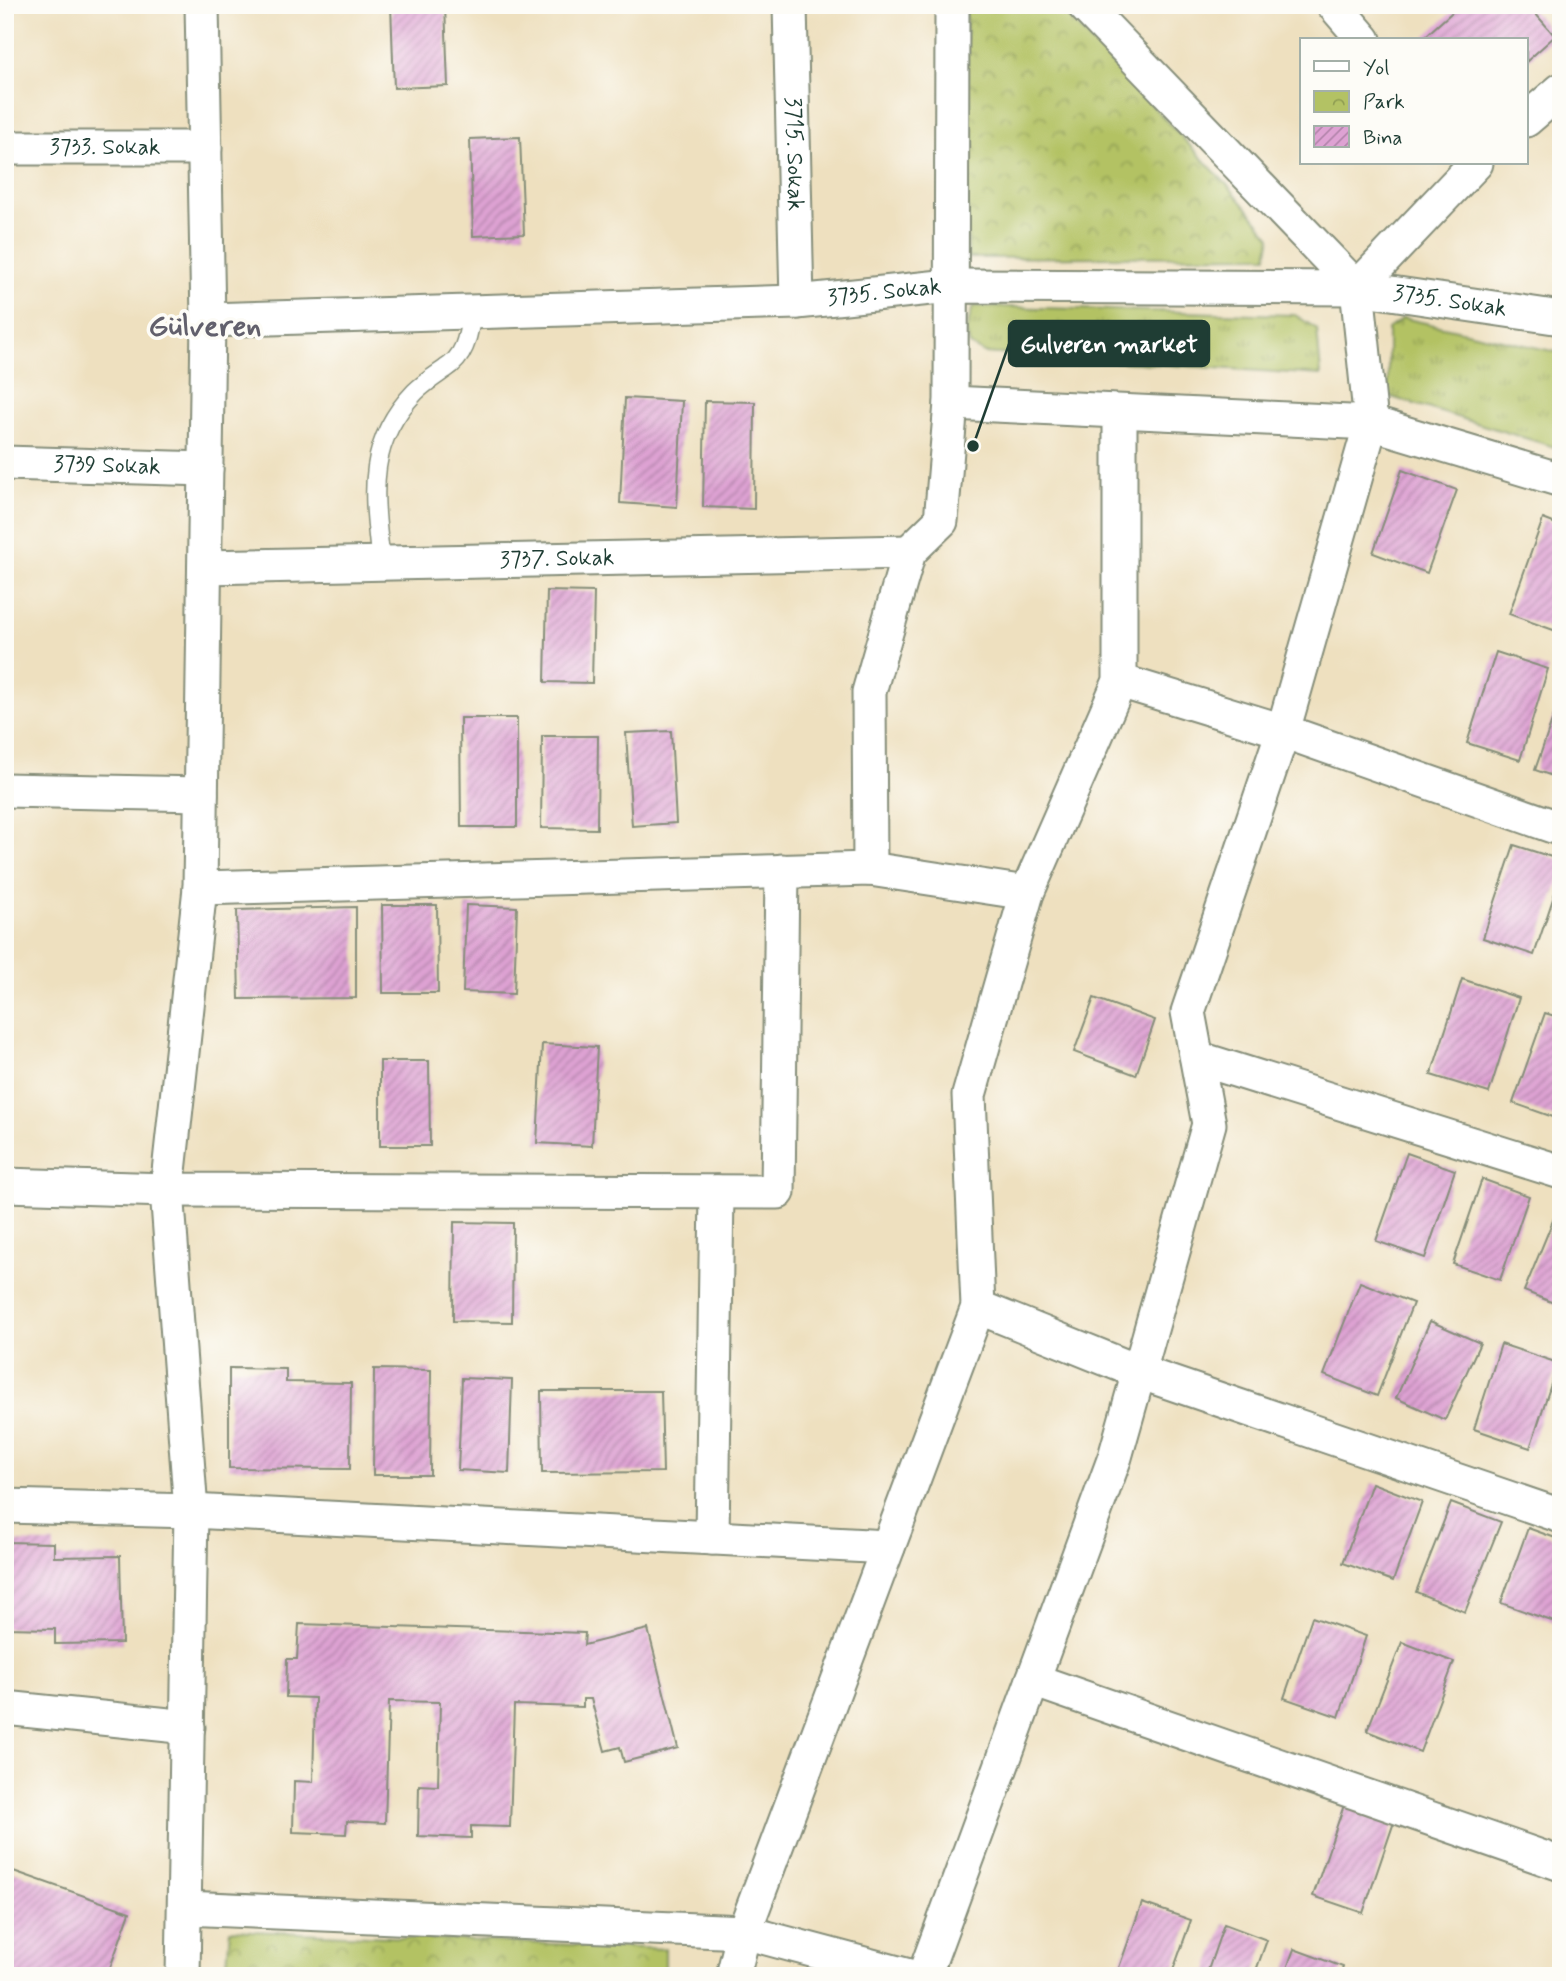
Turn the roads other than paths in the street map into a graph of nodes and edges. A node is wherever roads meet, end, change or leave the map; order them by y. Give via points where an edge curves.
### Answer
1 (202, 5) edge
2 (790, 5) edge
3 (952, 5) edge
4 (1084, 5) edge
5 (1334, 5) edge
6 (1362, 38) edge
7 (1561, 90) edge
8 (1528, 118) edge
9 (5, 148) edge
10 (205, 148) junction
11 (1471, 164) edge
12 (950, 286) junction
13 (1357, 288) junction
14 (797, 302) junction
15 (472, 313) junction
16 (1561, 318) edge
17 (208, 320) junction
18 (951, 403) junction
19 (1120, 412) junction
20 (1371, 423) junction
21 (5, 463) edge
22 (206, 469) junction
23 (1561, 480) edge
24 (909, 552) junction
25 (381, 564) junction
26 (205, 567) junction
27 (1120, 681) junction
28 (1283, 731) junction
29 (5, 790) edge
30 (201, 794) junction
31 (1561, 829) edge
32 (870, 869) junction
33 (782, 871) junction
34 (200, 888) junction
35 (1027, 893) junction
36 (1197, 1058) junction
37 (1561, 1172) edge
38 (5, 1185) edge
39 (167, 1190) junction
40 (717, 1192) junction
41 (978, 1307) junction
42 (1139, 1373) junction
43 (5, 1506) edge
44 (191, 1511) junction
45 (1561, 1516) edge
46 (712, 1538) junction
47 (888, 1547) junction
48 (1033, 1680) junction
49 (5, 1708) edge
50 (188, 1727) junction
51 (1561, 1864) edge
52 (185, 1908) junction
53 (744, 1932) junction
54 (183, 1976) edge
55 (733, 1976) edge
56 (909, 1976) edge
57 (924, 1976) edge

1 - 10 street
2 - 14 street, 3715. Sokak
3 - 12 street
4 - 13 street
5 - 6 street
7 - 8 street
9 - 10 street, 3733. Sokak
10 - 17 street
11 - 13 street
12 - 13 street, 3735. Sokak
12 - 14 street, 3735. Sokak
12 - 18 street
13 - 16 street, 3735. Sokak
13 - 20 street
14 - 15 street, 3735. Sokak
15 - 17 street, 3735. Sokak
15 - 25 lane via 462,352 400,409 380,448 373,492
17 - 22 street
18 - 19 street
18 - 24 street via 941,521
19 - 20 street
19 - 27 street
20 - 23 street
20 - 28 street
21 - 22 street, 3739 Sokak
22 - 26 street
24 - 25 street, 3737. Sokak
24 - 32 street via 869,692
25 - 26 street, 3737. Sokak
26 - 30 street
27 - 28 street
27 - 35 street
28 - 31 street
28 - 36 street via 1188,1012
29 - 30 street
30 - 34 street
32 - 33 street
32 - 35 street
33 - 34 street
33 - 40 street via 778,1192
34 - 39 street
35 - 41 street via 969,1095
36 - 37 street
36 - 42 street via 1209,1124
38 - 39 street
39 - 40 street
39 - 44 street
40 - 46 street
41 - 42 street
41 - 47 street
42 - 45 street
42 - 48 street via 1115,1457
43 - 44 street
44 - 46 street
44 - 50 street
46 - 47 street
47 - 53 street
48 - 51 street
48 - 57 street
49 - 50 street
50 - 52 street
52 - 53 street
52 - 54 street
53 - 55 street
53 - 56 street

